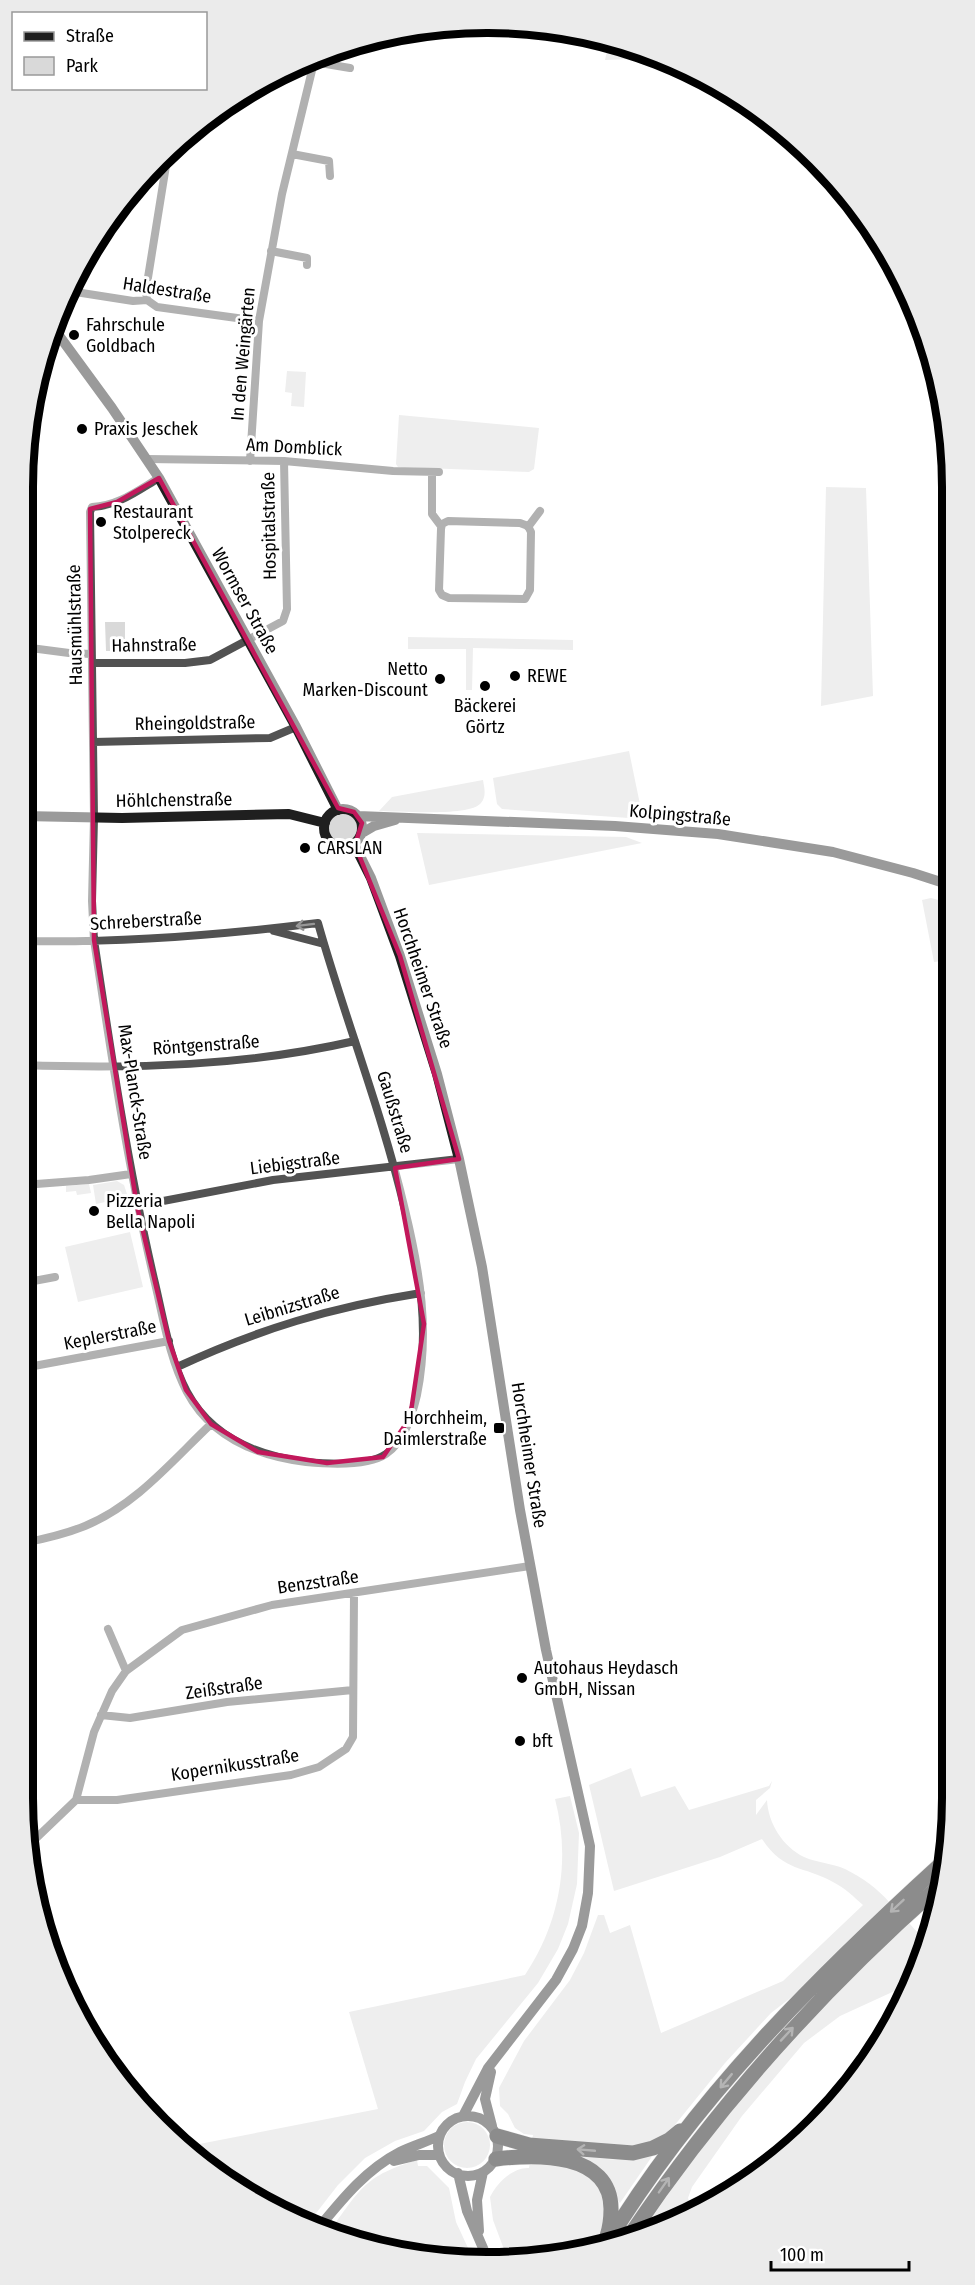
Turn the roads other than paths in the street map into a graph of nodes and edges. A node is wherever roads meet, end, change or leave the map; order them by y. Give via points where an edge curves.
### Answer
1 (327, 63) edge
2 (313, 68) edge
3 (350, 68) dead end
4 (292, 154) junction
5 (166, 166) edge
6 (330, 176) dead end
7 (271, 251) junction
8 (307, 266) dead end
9 (77, 292) edge
10 (147, 300) junction
11 (260, 321) junction
12 (59, 336) edge
13 (147, 459) junction
14 (250, 461) junction
15 (284, 461) junction
16 (159, 478) junction
17 (540, 511) dead end
18 (441, 526) junction
19 (528, 527) junction
20 (248, 641) junction
21 (33, 648) edge
22 (92, 658) junction
23 (296, 727) junction
24 (93, 742) junction
25 (338, 810) junction
26 (33, 816) edge
27 (358, 816) junction
28 (94, 818) junction
29 (401, 818) junction
30 (325, 823) junction
31 (362, 833) junction
32 (354, 844) junction
33 (942, 882) edge
34 (271, 930) junction
35 (94, 940) junction
36 (33, 941) edge
37 (324, 944) junction
38 (355, 1041) junction
39 (33, 1065) edge
40 (114, 1066) junction
41 (459, 1159) junction
42 (395, 1168) junction
43 (132, 1174) junction
44 (33, 1184) edge
45 (137, 1206) junction
46 (55, 1276) dead end
47 (33, 1281) edge
48 (421, 1293) junction
49 (169, 1341) junction
50 (33, 1366) edge
51 (177, 1367) junction
52 (211, 1424) junction
53 (33, 1541) edge
54 (530, 1566) junction
55 (354, 1594) junction
56 (108, 1629) dead end
57 (126, 1671) junction
58 (353, 1690) junction
59 (101, 1715) junction
60 (76, 1800) junction
61 (35, 1839) edge
62 (936, 1869) edge
63 (931, 1894) edge
64 (496, 2058) junction
65 (463, 2116) junction
66 (696, 2117) junction
67 (494, 2131) junction
68 (439, 2136) junction
69 (439, 2155) junction
70 (496, 2159) junction
71 (379, 2166) junction
72 (483, 2172) junction
73 (458, 2173) junction
74 (324, 2221) edge
75 (636, 2227) edge
76 (610, 2235) edge
77 (607, 2236) edge
78 (480, 2240) junction
79 (485, 2252) edge

1 - 3 street, In den Weingärten
2 - 4 street, In den Weingärten
4 - 6 street via 329,161
4 - 7 street, In den Weingärten
5 - 10 street
7 - 8 street via 307,258
7 - 11 street, In den Weingärten
9 - 10 street, Haldestraße via 133,302
10 - 11 street, Haldestraße via 157,307
11 - 14 street, In den Weingärten
12 - 13 main road, Wormser Straße
13 - 14 street, Am Domblick
13 - 16 main road, Wormser Straße
14 - 15 street, Am Domblick
15 - 18 street, Am Domblick via 436,472 432,514
15 - 20 street, Hospitalstraße via 285,618
16 - 20 main road, Wormser Straße
16 - 22 street, Hausmühlstraße via 109,506 90,509
17 - 19 street
18 - 19 street via 448,521 520,523
18 - 19 street via 441,595 514,599 525,599 530,592
20 - 22 street, Hahnstraße via 210,660 184,663
20 - 23 main road, Wormser Straße
21 - 22 street, Hahnstraße
22 - 24 street, Hausmühlstraße
23 - 24 street, Rheingoldstraße via 270,738
23 - 25 main road, Wormser Straße
24 - 28 street, Hausmühlstraße
25 - 27 main road via 349,810
25 - 30 main road
26 - 28 main road, Höhlchenstraße
27 - 29 main road, Kolpingstraße
27 - 31 main road
28 - 30 main road, Höhlchenstraße via 289,814
28 - 35 street, Max-Planck-Straße
29 - 31 main road, Kolpingstraße
29 - 33 main road, Kolpingstraße via 561,823 718,834 833,852
30 - 32 main road via 324,832 331,843 342,848
31 - 32 main road
32 - 41 main road, Horchheimer Straße via 400,956
34 - 35 street, Schreberstraße
34 - 37 street, Schreberstraße
37 -> 34 street, Schreberstraße via 318,923
35 - 36 street, Schreberstraße
35 - 40 street, Max-Planck-Straße
37 - 38 street, Gaußstraße
38 - 40 street, Röntgenstraße via 245,1060
38 - 42 street, Gaußstraße
39 - 40 street, Röntgenstraße
40 - 43 street, Max-Planck-Straße
41 - 42 street, Liebigstraße
41 - 54 main road, Horchheimer Straße via 482,1267
42 - 45 street, Liebigstraße via 273,1180
42 - 48 street, Gaußstraße
43 - 44 street
43 - 45 street, Max-Planck-Straße
45 - 49 street, Max-Planck-Straße
46 - 47 street
48 - 51 street, Leibnizstraße via 347,1306 290,1322
48 - 52 street, Gaußstraße via 424,1339 415,1402 405,1431 383,1456 338,1463 289,1460 242,1445
49 - 50 street, Keplerstraße
49 - 51 street, Max-Planck-Straße
51 - 52 street, Max-Planck-Straße via 196,1408
52 - 53 street via 116,1510 86,1526
54 - 55 street, Benzstraße
54 - 64 main road, Horchheimer Straße via 590,1846 590,1875 582,1926 566,1964
55 - 57 street, Benzstraße via 272,1605 182,1630
55 - 58 street, Kopernikusstraße
56 - 57 street
57 - 59 street, Benzstraße
58 - 59 street, Zeißstraße via 227,1702 130,1719
58 - 60 street, Kopernikusstraße via 353,1737 346,1749 319,1767 291,1775 117,1800
59 - 60 street, Benzstraße
60 - 61 street, Benzstraße
62 -> 66 highway via 779,2021
75 -> 63 highway via 692,2147 765,2059 840,1980
64 - 65 main road, Horchheimer Straße
64 - 67 main road, Horchheimer Straße via 486,2092
65 - 67 main road via 475,2117
65 - 68 main road via 449,2122
66 -> 67 highway via 669,2140 633,2153 529,2145
66 - 76 highway
67 - 70 main road via 499,2151
68 - 69 main road
68 - 71 main road
69 - 71 main road via 419,2155
69 - 73 main road via 446,2166
70 - 72 main road
70 - 77 highway via 563,2160 594,2171 604,2182 611,2200
71 - 74 main road
72 - 73 main road
72 - 78 main road via 477,2200
73 - 78 main road via 467,2211
78 - 79 main road

